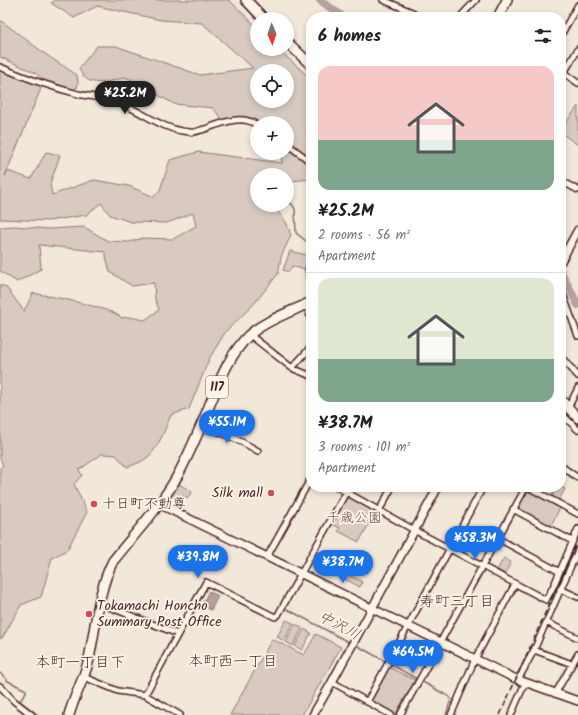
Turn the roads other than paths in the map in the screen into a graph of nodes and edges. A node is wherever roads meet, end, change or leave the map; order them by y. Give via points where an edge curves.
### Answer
1 (246, 0) edge
2 (383, 0) edge
3 (476, 0) edge
4 (507, 0) edge
5 (578, 5) edge
6 (257, 12) edge
7 (412, 12) edge
8 (465, 12) edge
9 (501, 12) edge
10 (566, 26) edge
11 (294, 49) edge
12 (578, 49) edge
13 (306, 60) edge
14 (0, 67) edge
15 (566, 70) edge
16 (566, 74) edge
17 (578, 83) edge
18 (250, 120) edge
19 (294, 149) edge
20 (306, 158) edge
21 (566, 184) edge
22 (578, 190) edge
23 (578, 230) edge
24 (566, 252) edge
25 (566, 303) edge
26 (306, 305) edge
27 (250, 335) junction
28 (578, 336) edge
29 (306, 353) edge
30 (566, 363) edge
31 (292, 368) junction
32 (306, 374) edge
33 (578, 376) edge
34 (578, 388) edge
35 (566, 410) edge
36 (566, 412) edge
37 (566, 412) edge
38 (578, 412) edge
39 (566, 413) edge
40 (578, 418) edge
41 (201, 426) junction
42 (578, 430) edge
43 (258, 451) dead end
44 (566, 470) edge
45 (578, 478) edge
46 (306, 487) edge
47 (346, 492) edge
48 (350, 492) edge
49 (389, 492) edge
50 (435, 492) edge
51 (480, 492) edge
52 (524, 492) edge
53 (536, 492) edge
54 (159, 504) junction
55 (513, 509) junction
56 (379, 511) junction
57 (578, 514) edge
58 (578, 529) edge
59 (414, 530) junction
60 (497, 538) junction
61 (572, 541) junction
62 (450, 549) junction
63 (578, 550) edge
64 (267, 557) junction
65 (576, 558) edge
66 (482, 566) junction
67 (560, 572) junction
68 (301, 574) junction
69 (515, 584) junction
70 (560, 589) junction
71 (578, 597) edge
72 (99, 603) junction
73 (372, 609) junction
74 (546, 622) junction
75 (408, 626) junction
76 (178, 634) junction
77 (578, 638) edge
78 (441, 642) junction
79 (534, 650) junction
80 (578, 655) edge
81 (475, 659) junction
82 (572, 664) junction
83 (84, 677) junction
84 (522, 681) junction
85 (332, 682) junction
86 (0, 686) edge
87 (555, 694) junction
88 (144, 695) junction
89 (578, 701) edge
90 (367, 702) junction
91 (32, 715) edge
92 (69, 715) edge
93 (180, 715) edge
94 (313, 715) edge
95 (391, 715) edge
96 (400, 715) edge
97 (451, 715) edge
98 (511, 715) edge

1 - 6 highway
2 - 7 street
3 - 8 street
4 - 9 highway
5 - 10 street
11 - 13 highway
12 - 15 street
14 - 18 street via 53,87 118,102 176,130 192,133 233,120
16 - 17 street
19 - 20 street
21 - 22 street
23 - 24 street
25 - 28 street
26 - 27 highway, 117 via 268,323
27 - 31 street
27 - 41 highway, 117 via 236,350 224,369
29 - 31 street
30 - 33 street
31 - 32 street
34 - 35 street
36 - 38 street
37 - 40 highway
39 - 42 street
41 - 43 street via 239,440
41 - 54 highway, 117 via 179,474
44 - 45 street
46 - 64 street
47 - 68 street
48 - 56 street
49 - 56 street
50 - 59 street
51 - 62 street
52 - 55 street
53 - 57 street
54 - 64 street
54 - 72 highway, 117 via 114,561 107,573
55 - 60 street
55 - 61 street
56 - 59 street
58 - 61 street
59 - 62 street
59 - 73 street
60 - 66 street
60 - 67 street
61 - 67 street
62 - 66 street
62 - 75 street
63 - 65 street
64 - 68 street
65 - 70 street
66 - 69 street
66 - 78 street
67 - 69 street via 546,600
68 - 73 street
68 - 76 street via 275,617 206,582
69 - 81 street
70 - 71 street
70 - 74 street
72 - 76 street
72 - 83 highway, 117
73 - 75 street
73 - 85 street
74 - 77 street
74 - 79 street
75 - 78 street
75 - 90 street
76 - 88 street
78 - 81 street
78 - 96 street
79 - 82 street
79 - 84 street
80 - 82 street
81 - 84 street
81 - 97 street
82 - 87 street
83 - 88 street via 118,691
83 - 92 highway, 117
84 - 87 street
84 - 98 street
85 - 90 street
85 - 94 street
86 - 91 street
87 - 89 street
88 - 93 street
90 - 95 street

